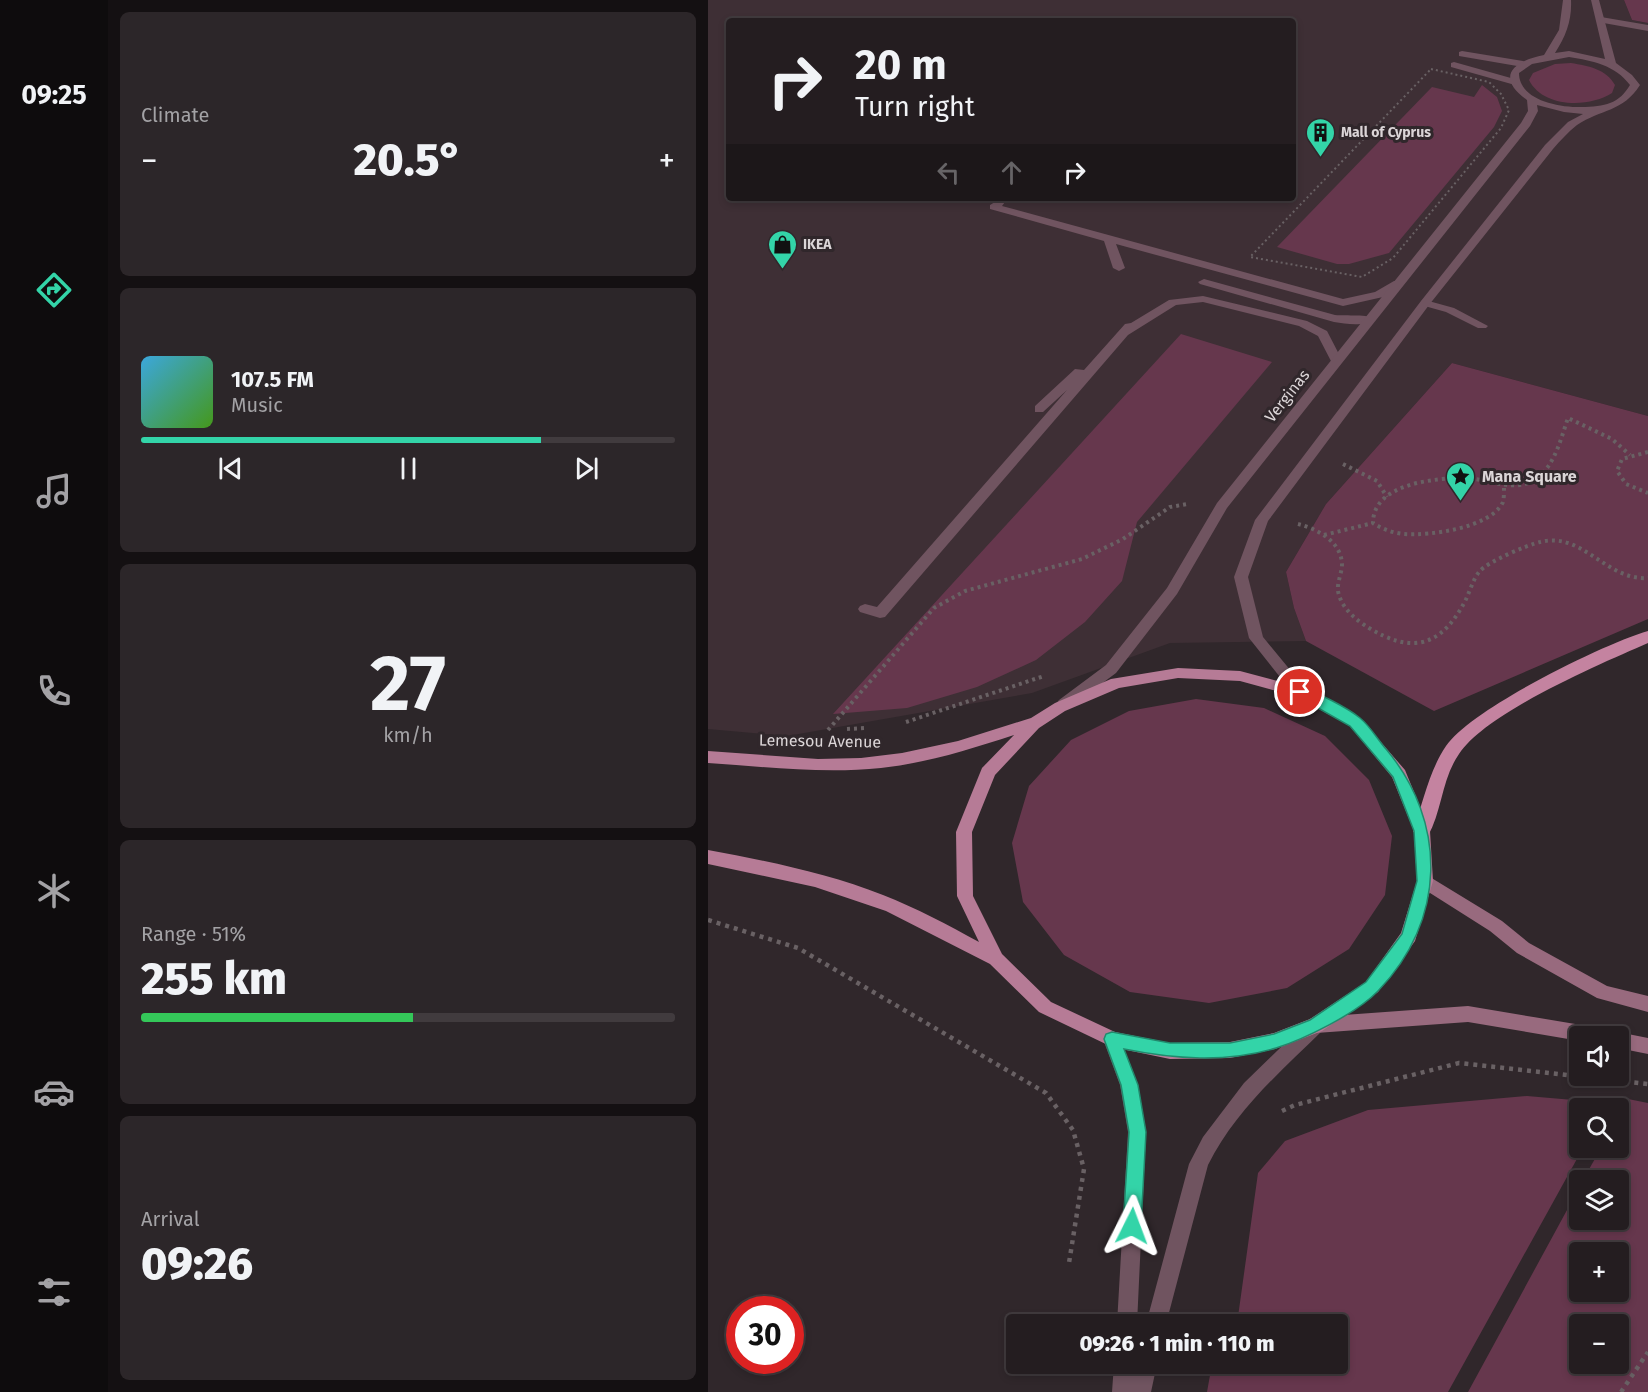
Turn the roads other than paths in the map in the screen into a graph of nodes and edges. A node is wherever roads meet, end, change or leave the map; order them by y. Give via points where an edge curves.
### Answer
1 (1567, 0) edge
2 (1595, 0) edge
3 (1601, 20) junction
4 (1648, 28) edge
5 (1462, 54) dead end
6 (1548, 56) junction
7 (1611, 63) junction
8 (1523, 64) junction
9 (1454, 65) dead end
10 (1515, 82) junction
11 (1532, 99) junction
12 (1597, 110) junction
13 (1000, 202) dead end
14 (1109, 240) junction
15 (1119, 268) dead end
16 (1204, 282) dead end
17 (1398, 283) junction
18 (1425, 303) junction
19 (1369, 319) junction
20 (1129, 326) junction
21 (1482, 326) dead end
22 (1336, 360) junction
23 (1039, 409) dead end
24 (865, 609) dead end
25 (1648, 637) edge
26 (1300, 692) junction
27 (1060, 707) junction
28 (1034, 724) junction
29 (708, 757) edge
30 (1422, 831) junction
31 (708, 857) edge
32 (1425, 881) junction
33 (996, 959) junction
34 (1648, 1004) edge
35 (1316, 1025) junction
36 (1569, 1031) edge
37 (1112, 1039) junction
38 (1629, 1042) edge
39 (1648, 1046) edge
40 (1128, 1314) edge
41 (1159, 1314) edge
42 (1124, 1374) edge
43 (1144, 1374) edge
44 (1123, 1392) edge
45 (1140, 1392) edge

1 - 6 street via 1568,16
2 - 3 street
3 - 4 street
3 - 7 street
5 - 8 street
6 - 7 street via 1580,56
6 - 8 street
7 - 12 street via 1628,73 1635,85 1632,96 1618,105
8 - 10 street via 1516,72
9 - 10 street
10 - 11 street
11 - 12 street via 1574,110
11 - 17 street, Verginas via 1533,111 1526,124
12 - 18 street via 1572,124 1549,147
13 - 14 street via 994,207
14 - 15 street
14 - 17 street via 1343,303 1379,296
16 - 19 street via 1334,318
17 - 19 street, Verginas
18 - 21 street
18 - 26 street via 1262,519 1241,578 1256,638
19 - 22 street, Verginas
20 - 22 street via 1173,302 1203,299 1303,323 1323,334
20 - 23 street
20 - 24 street via 880,612
22 - 27 street, Verginas via 1222,506 1172,591 1111,669
25 - 30 highway via 1518,700 1478,726 1453,748
26 - 27 main road via 1240,676 1178,673 1116,683
26 - 30 main road via 1355,722 1399,774
27 - 28 main road
28 - 29 main road, Lemesou Avenue via 949,749 883,762 801,763
28 - 33 main road via 988,772 964,831 965,896
30 - 32 main road
31 - 33 main road via 771,868 870,897
32 - 34 main road via 1496,926 1522,948 1603,993
32 - 35 main road via 1409,936 1372,987
33 - 37 main road via 1045,1007
35 - 36 main road via 1467,1014
35 - 37 main road via 1275,1041 1230,1050 1170,1051
35 - 41 street via 1233,1107 1209,1140
37 - 40 street via 1129,1085 1137,1132
38 - 39 main road
42 - 44 street
43 - 45 street

